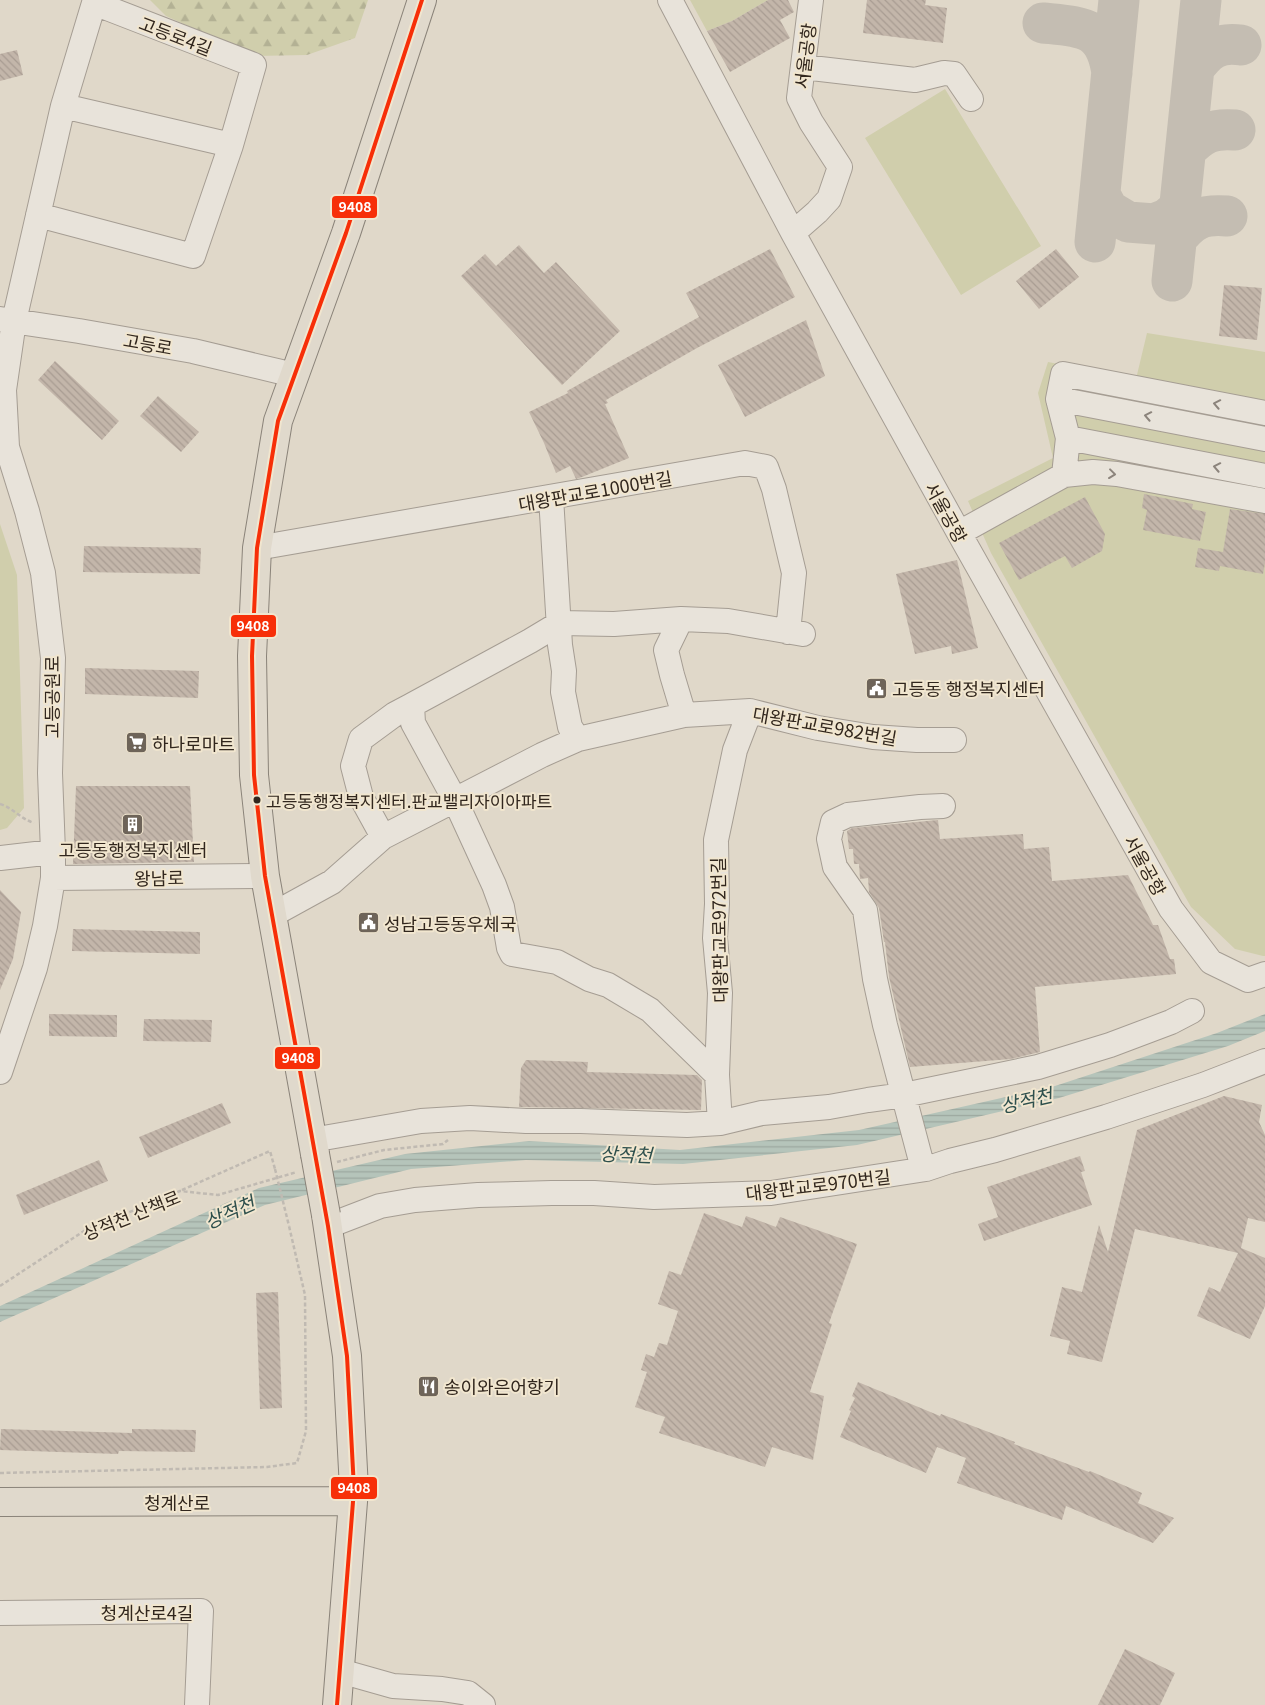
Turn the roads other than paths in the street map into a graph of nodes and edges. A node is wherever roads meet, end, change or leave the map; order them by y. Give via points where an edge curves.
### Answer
1 (422, 0) edge
2 (670, 0) edge
3 (811, 0) edge
4 (803, 68) junction
5 (971, 99) dead end
6 (63, 106) junction
7 (230, 145) junction
8 (38, 215) junction
9 (793, 233) junction
10 (7, 320) edge
11 (294, 375) junction
12 (1058, 399) junction
13 (1265, 413) edge
14 (1068, 438) junction
15 (1265, 439) edge
16 (1064, 475) junction
17 (1265, 476) edge
18 (551, 497) junction
19 (1265, 501) edge
20 (959, 533) junction
21 (257, 548) junction
22 (681, 620) junction
23 (560, 623) junction
24 (412, 705) junction
25 (750, 711) junction
26 (684, 714) junction
27 (578, 739) junction
28 (954, 740) dead end
29 (455, 800) junction
30 (943, 806) dead end
31 (383, 837) junction
32 (53, 852) junction
33 (0, 858) edge
34 (265, 876) junction
35 (53, 878) junction
36 (272, 915) junction
37 (1265, 974) edge
38 (1192, 1011) dead end
39 (1265, 1061) edge
40 (0, 1072) edge
41 (718, 1075) junction
42 (905, 1099) junction
43 (720, 1123) junction
44 (314, 1157) junction
45 (923, 1165) junction
46 (327, 1221) junction
47 (353, 1501) junction
48 (0, 1502) edge
49 (0, 1612) edge
50 (340, 1671) junction
51 (196, 1705) edge
52 (337, 1705) edge
53 (484, 1705) edge

1 - 11 main road via 346,233
2 - 9 street
3 - 4 street, 서울공항
4 - 5 street via 914,80 954,74
4 - 9 street, 서울공항 via 799,98 840,167 829,199
6 - 7 street
6 - 7 street, 고등로4길 via 94,3 254,65
6 - 8 street, 고등로4길
7 - 8 street, 고등로4길 via 193,256
8 - 10 street, 고등로4길
9 - 20 street, 서울공항
10 - 11 street, 고등로 via 193,351
10 - 32 street, 고등공원로 via 4,390 7,447 43,573 53,658 50,773
11 - 21 main road via 278,421
13 -> 12 street via 1063,374
12 - 14 street
15 -> 12 street
14 - 16 street
17 -> 14 street
16 -> 19 street via 1117,474
16 - 20 street
18 - 21 street, 대왕판교로1000번길
18 - 22 street, 대왕판교로1000번길 via 745,463 766,467 794,573 796,633 728,620
18 - 23 street
20 - 37 street, 서울공항 via 1171,909 1211,962 1248,980
21 - 34 main road via 252,656 254,775
22 - 23 street
22 - 26 street via 666,650
23 - 24 street
23 - 27 street via 563,692 570,727
24 - 29 street via 414,723
24 - 31 street via 361,739 353,766 361,797
25 - 26 street, 대왕판교로982번길
25 - 28 street, 대왕판교로982번길 via 818,728 873,737
25 - 41 street, 대왕판교로972번길 via 735,750 716,840 715,938 720,993
26 - 27 street, 대왕판교로982번길
27 - 29 street, 대왕판교로982번길
29 - 31 street, 대왕판교로982번길
29 - 41 street via 494,885 512,954 557,962 608,985 650,1010
30 - 42 street via 848,815 833,822 829,839 835,867 865,910 877,988
31 - 36 street, 대왕판교로982번길 via 332,882
32 - 33 street
32 - 35 street, 고등공원로
34 - 35 street, 왕남로
34 - 36 main road
35 - 40 street, 고등공원로 via 35,968
36 - 44 main road
38 - 42 street via 1110,1045 1038,1068
39 - 45 street, 대왕판교로970번길 via 1106,1117 995,1150
41 - 43 street, 대왕판교로972번길
42 - 43 street via 868,1100 762,1113
42 - 45 street
43 - 44 street via 686,1125 470,1118 421,1121
44 - 46 main road, bridge
45 - 46 street, 대왕판교로970번길 via 771,1193 654,1197 594,1193 478,1195 380,1206
46 - 47 main road via 348,1356
47 - 48 main road, 청계산로
47 - 50 main road
49 - 51 street, 청계산로4길 via 201,1611
50 - 52 main road
50 - 53 street via 393,1686 468,1693

